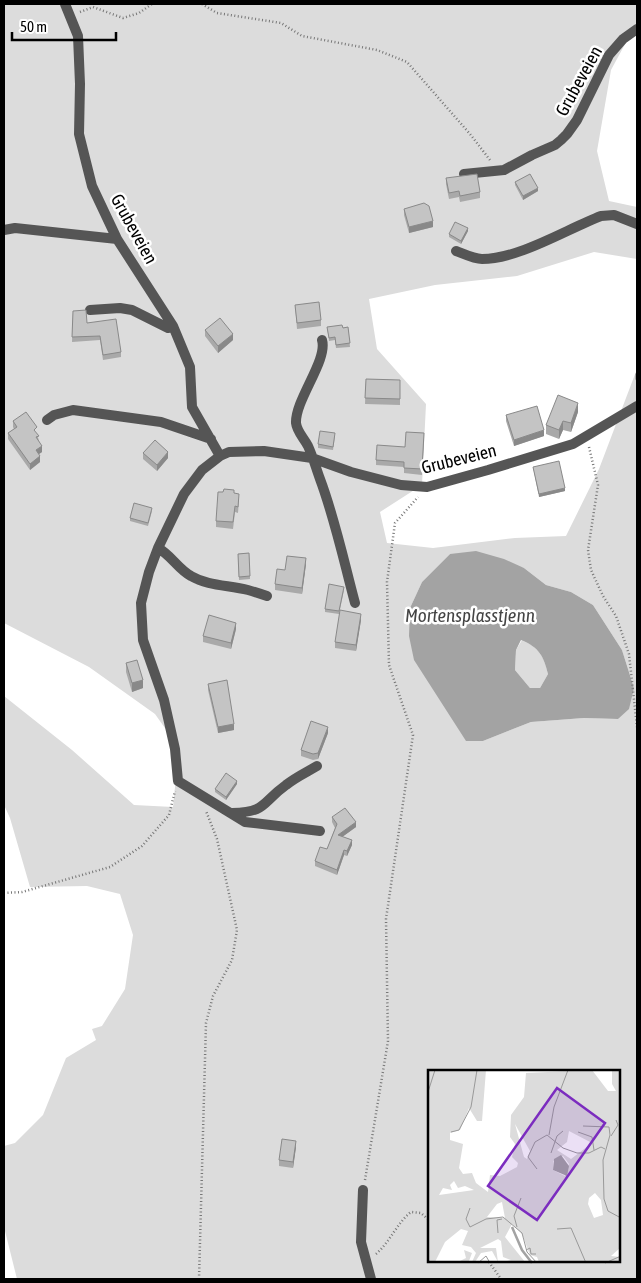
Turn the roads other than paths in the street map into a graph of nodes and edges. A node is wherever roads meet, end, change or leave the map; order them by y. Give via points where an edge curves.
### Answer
1 (65, 4) edge
2 (637, 29) edge
3 (464, 174) edge
4 (637, 224) edge
5 (4, 230) edge
6 (117, 239) junction
7 (456, 251) dead end
8 (90, 310) dead end
9 (173, 326) junction
10 (322, 340) dead end
11 (637, 406) edge
12 (47, 420) dead end
13 (211, 439) junction
14 (220, 456) junction
15 (312, 458) junction
16 (158, 548) junction
17 (267, 596) dead end
18 (355, 604) dead end
19 (317, 766) dead end
20 (231, 813) junction
21 (320, 831) dead end
22 (363, 1190) road end
23 (371, 1279) edge

1 - 6 street, Grubeveien via 78,36 79,134 92,186
2 - 3 street, Grubeveien via 609,55 577,120 555,145 511,167
4 - 7 street via 614,215 601,216 513,254 480,259
5 - 6 street via 15,228
6 - 9 street, Grubeveien
8 - 9 street via 132,310 168,328
9 - 13 street, Grubeveien via 190,367 192,407
10 - 15 street via 319,362 296,421
11 - 15 street, Grubeveien via 573,444 427,486 401,485
12 - 13 street via 73,410 161,422
13 - 14 street, Grubeveien
14 - 15 street, Grubeveien via 229,452 264,450
14 - 16 street, Grubeveien via 202,470 184,494
15 - 18 street via 329,504
16 - 17 street via 192,577
16 - 20 street, Grubeveien via 142,603 143,640 164,700 178,781
19 - 20 street via 286,785 261,808
20 - 21 street via 245,822
22 - 23 street via 361,1242

